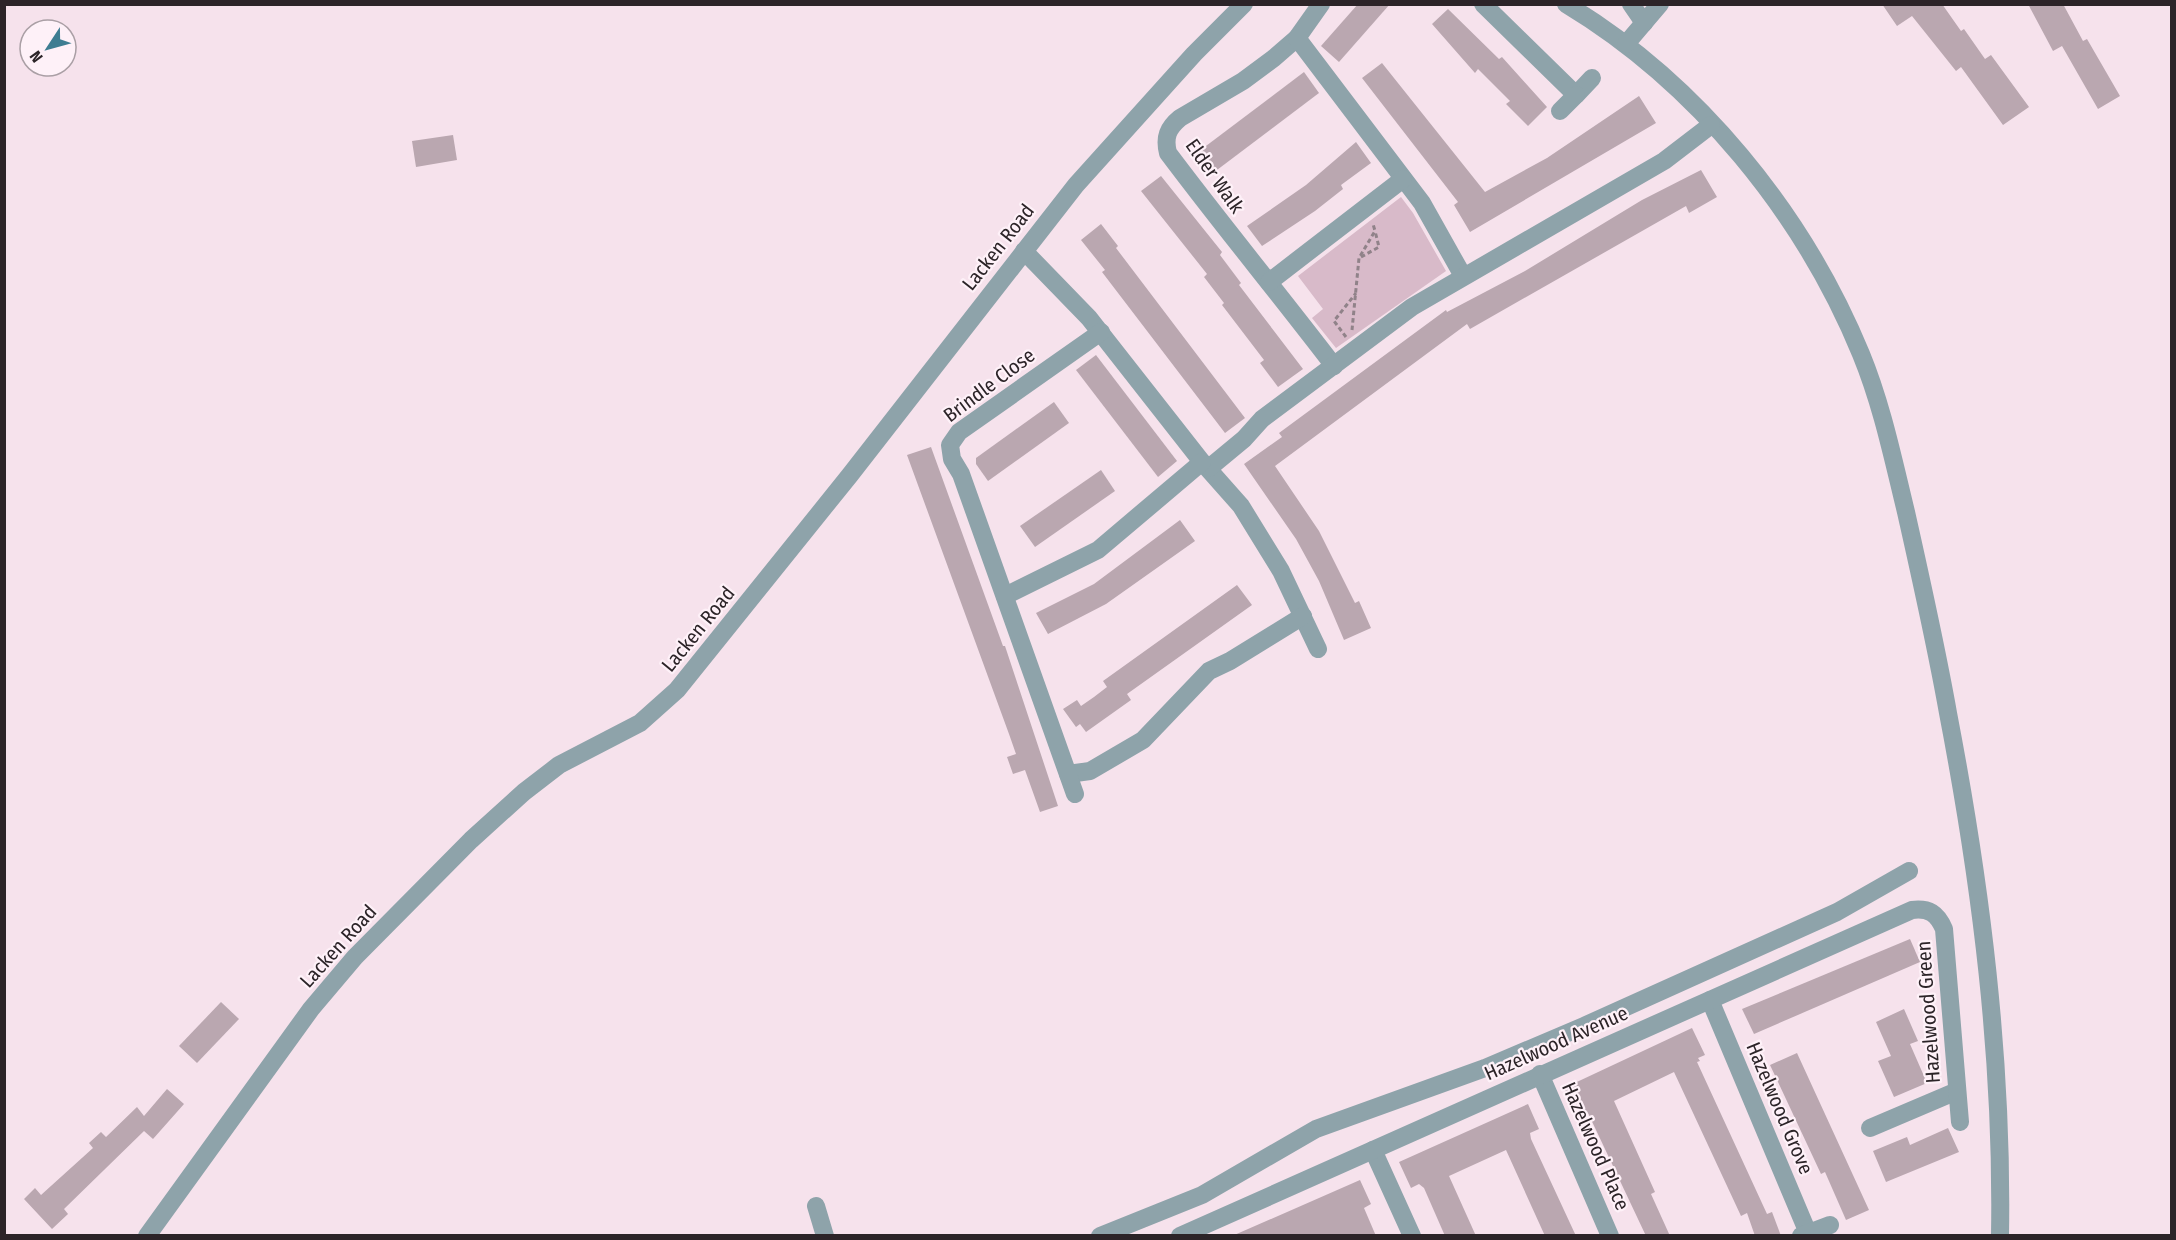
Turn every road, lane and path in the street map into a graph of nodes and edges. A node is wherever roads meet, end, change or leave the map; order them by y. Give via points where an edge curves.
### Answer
1 (1244, 4) edge
2 (1321, 4) edge
3 (1483, 4) edge
4 (1566, 4) edge
5 (1631, 4) edge
6 (1660, 4) edge
7 (1644, 23) junction
8 (1296, 38) junction
9 (1626, 44) junction
10 (1592, 78) dead end
11 (1576, 95) junction
12 (1560, 111) dead end
13 (1711, 125) junction
14 (1403, 179) junction
15 (1371, 216) dead end
16 (1375, 231) junction
17 (1024, 250) junction
18 (1359, 258) junction
19 (1463, 276) junction
20 (1269, 282) junction
21 (1358, 291) junction
22 (1101, 332) junction
23 (1334, 366) junction
24 (1205, 465) junction
25 (1005, 596) junction
26 (1303, 616) junction
27 (1318, 649) dead end
28 (1068, 774) junction
29 (1075, 794) dead end
30 (1909, 871) dead end
31 (1944, 929) joint
32 (1710, 1000) junction
33 (1540, 1074) junction
34 (1956, 1091) junction
35 (1960, 1122) dead end
36 (1870, 1128) dead end
37 (1373, 1150) junction
38 (816, 1206) dead end
39 (1830, 1225) dead end
40 (1208, 1229) edge
41 (1805, 1234) edge
42 (147, 1236) edge
43 (825, 1236) edge
44 (1100, 1236) edge
45 (1180, 1236) edge
46 (1412, 1236) edge
47 (1610, 1236) edge
48 (2000, 1236) edge

1 - 17 street, Lacken Road via 1084,176
2 - 8 street, Elder Walk
3 - 11 street
4 - 9 street
5 - 7 street
6 - 7 street
7 - 9 street
8 - 14 street
8 - 20 street, Elder Walk via 1244,81 1180,117 1172,125 1166,142 1168,153 1251,264
9 - 13 street
10 - 11 street
11 - 12 street
13 - 19 street via 1664,160
13 - 48 street via 1784,213 1826,282 1860,354 1885,425 1930,619 1971,833 1994,1023
14 - 19 street via 1422,203
14 - 20 street
15 - 16 path
16 - 18 path
16 - 18 path via 1379,247
17 - 22 street
17 - 42 street, Lacken Road via 677,690 640,723 559,765 524,792 355,957 311,1009
18 - 21 path
19 - 23 street via 1412,307
20 - 23 street, Elder Walk
21 - 21 path via 1334,321 1351,344 1353,323
22 - 24 street
22 - 25 street, Brindle Close via 959,432 950,445
23 - 24 street via 1262,419 1244,439
24 - 25 street via 1098,550
24 - 26 street via 1258,532
25 - 28 street, Brindle Close
26 - 27 street
26 - 28 street via 1209,671 1143,740 1090,771
28 - 29 street, Brindle Close
30 - 44 street via 1837,912 1573,1030 1485,1068 1316,1129 1202,1195
31 - 32 street, Hazelwood Avenue via 1938,916 1925,909 1912,910
31 - 34 street, Hazelwood Green
32 - 33 street, Hazelwood Avenue
32 - 41 street, Hazelwood Grove
33 - 37 street, Hazelwood Avenue
33 - 47 street, Hazelwood Place
34 - 35 street, Hazelwood Green
34 - 36 street, Hazelwood Green
37 - 40 street, Hazelwood Avenue
37 - 46 street
38 - 43 street
39 - 41 street, Hazelwood Grove
40 - 45 street, Hazelwood Avenue

